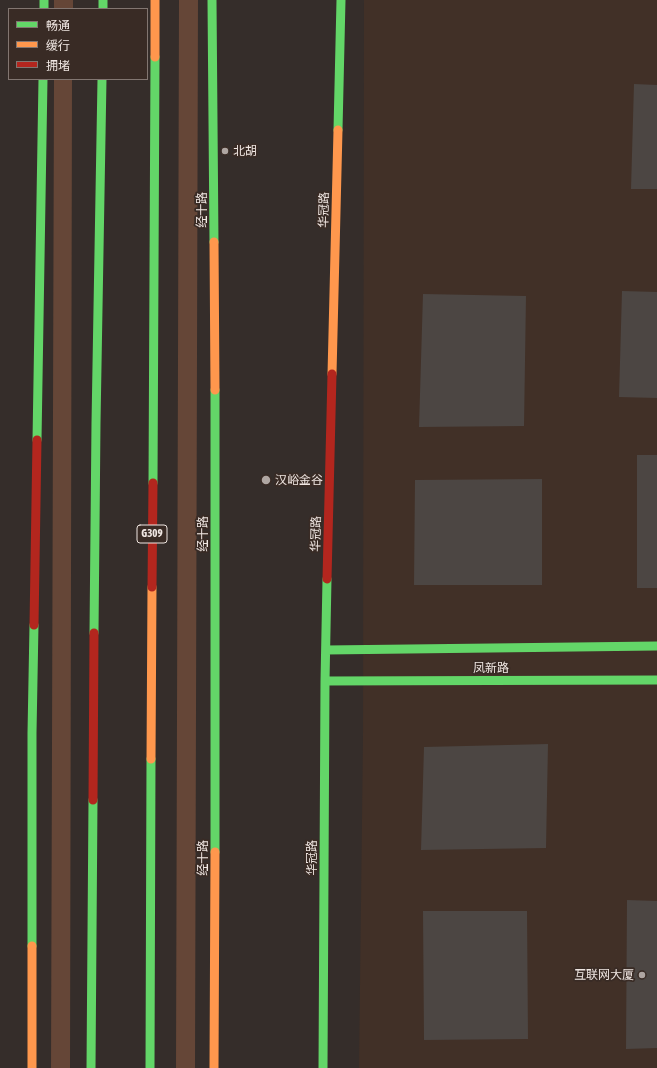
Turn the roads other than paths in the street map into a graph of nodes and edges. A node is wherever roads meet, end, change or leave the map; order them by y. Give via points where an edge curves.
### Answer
1 (155, 0) edge
2 (212, 0) edge
3 (341, 0) edge
4 (43, 80) edge
5 (102, 80) edge
6 (657, 646) edge
7 (326, 650) junction
8 (325, 680) junction
9 (657, 680) edge
10 (32, 1068) edge
11 (91, 1068) edge
12 (150, 1068) edge
13 (214, 1068) edge
14 (323, 1068) edge

1 - 12 main road, G309
2 - 13 main road, 经十路
3 - 7 main road, 华冠路
4 - 10 main road via 32,733
5 - 11 main road via 96,431
6 - 7 main road, 凤新路
7 - 8 main road, 华冠路
8 - 9 main road, 凤新路
8 - 14 main road, 华冠路

